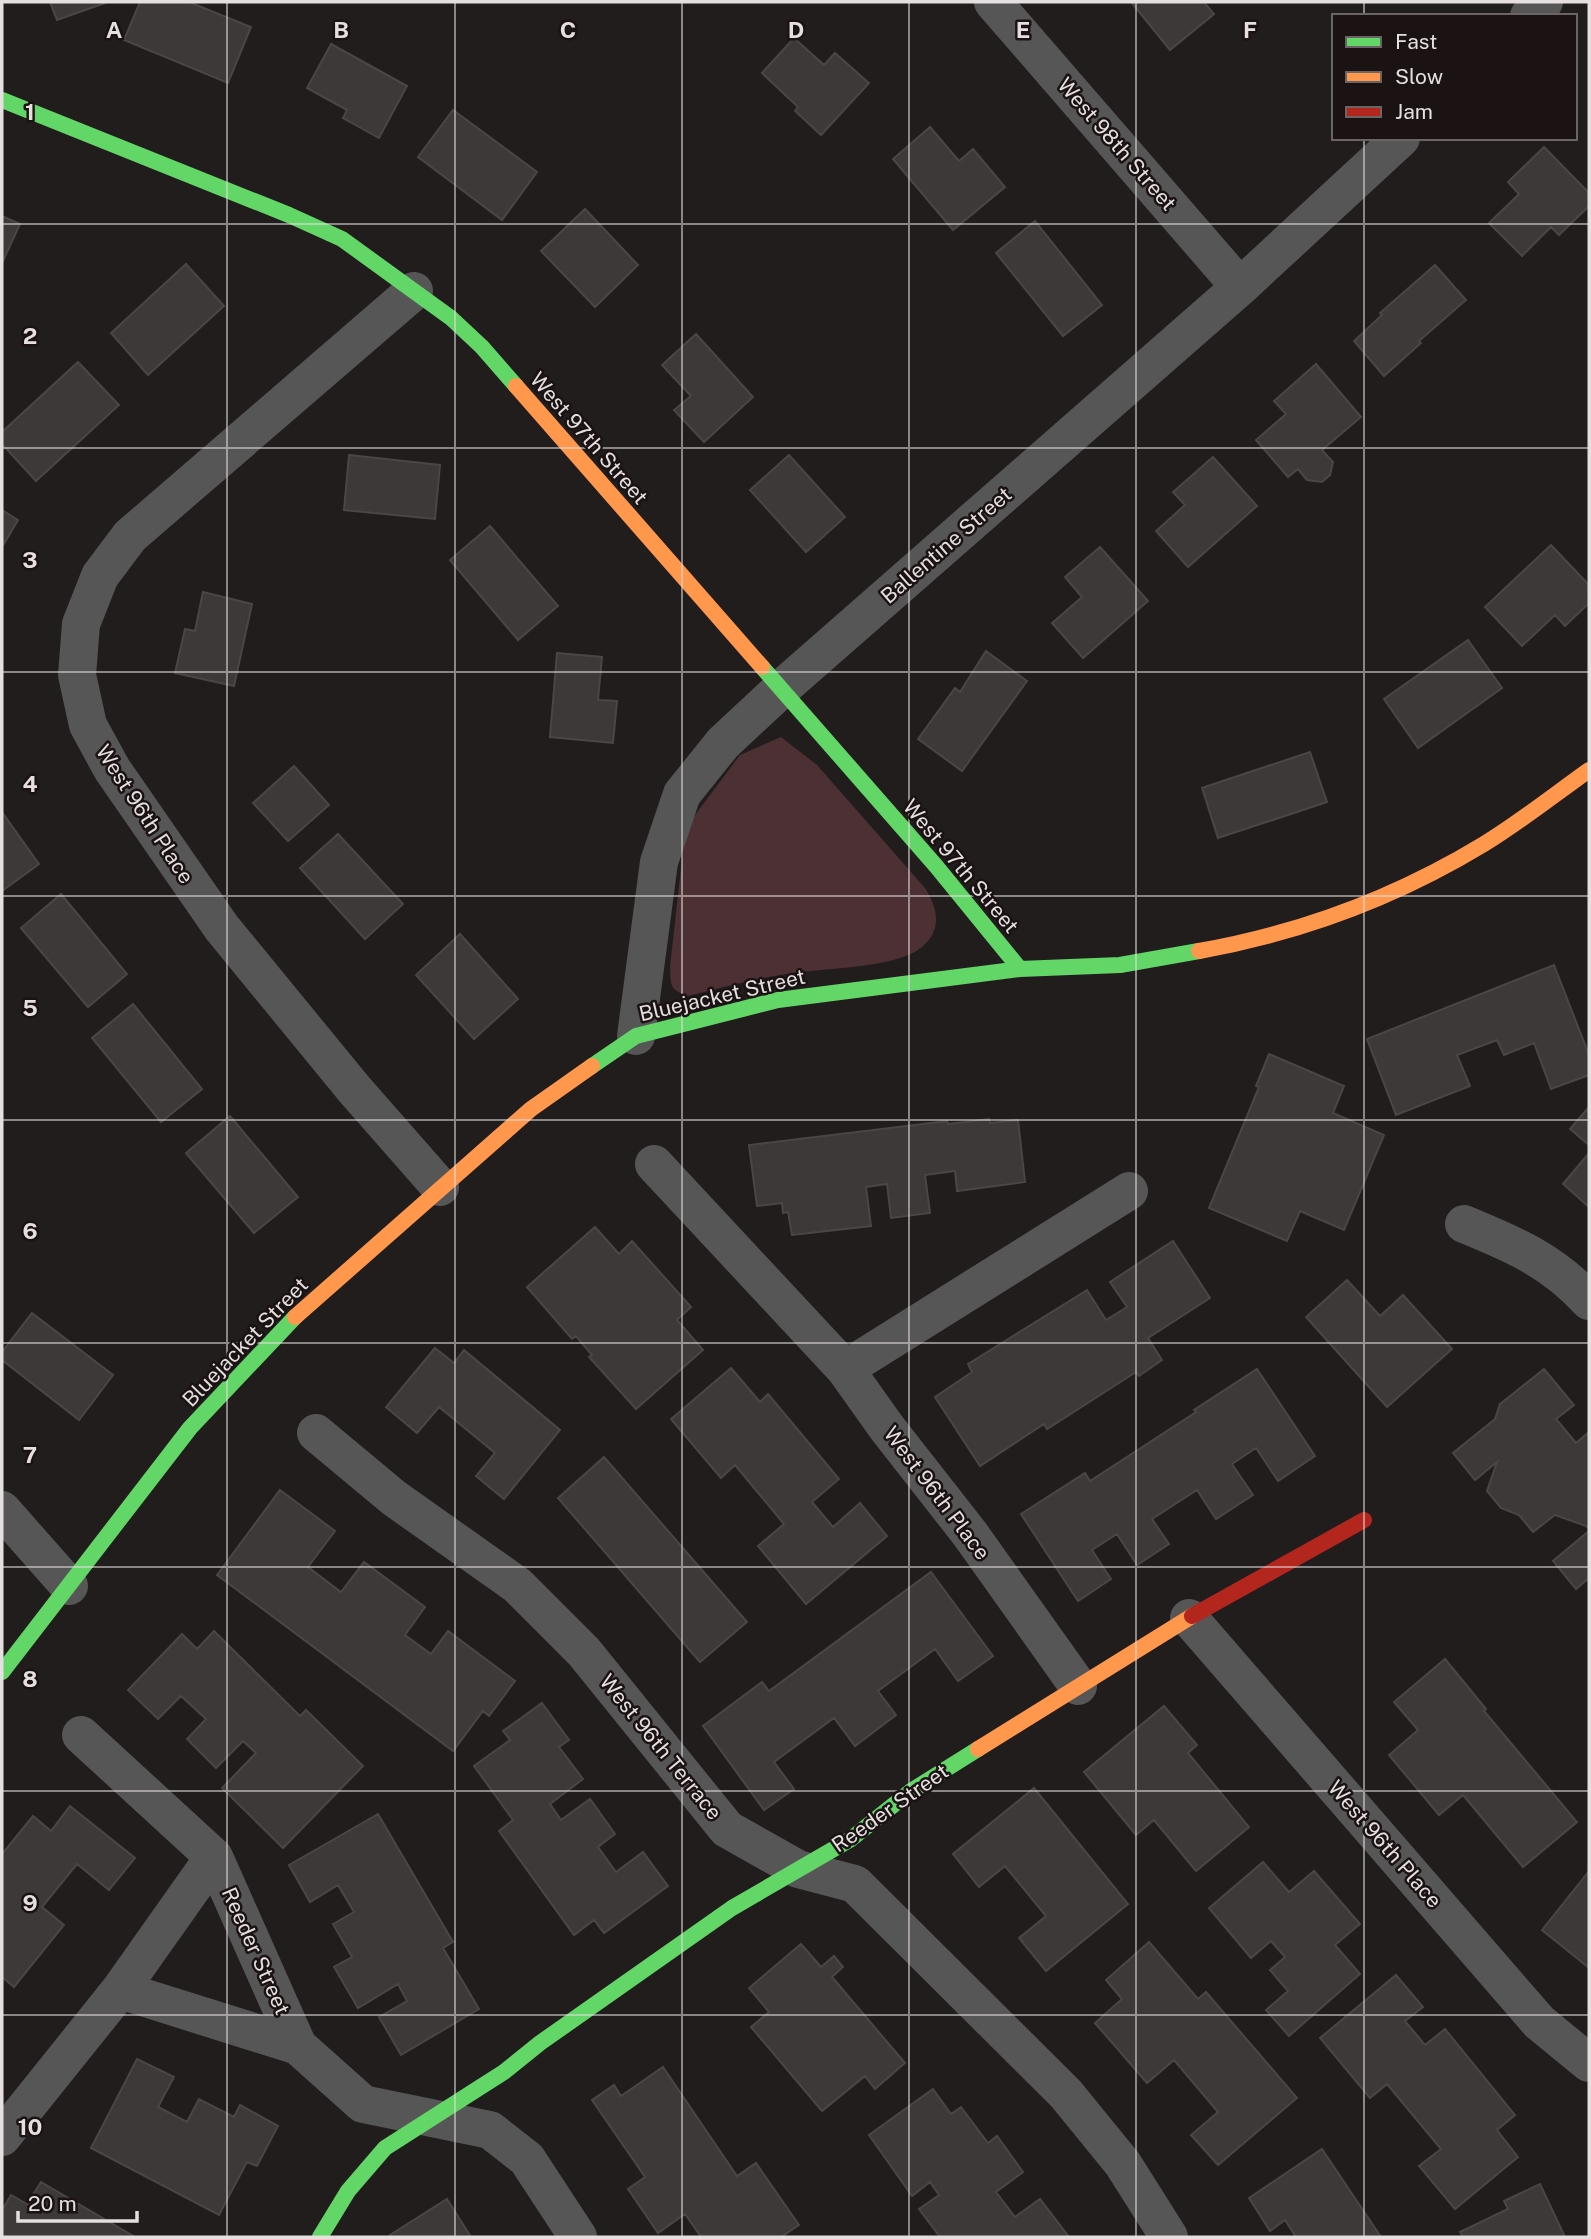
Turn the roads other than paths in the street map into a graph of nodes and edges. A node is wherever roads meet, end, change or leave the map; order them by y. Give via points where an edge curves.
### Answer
1 (993, 2) edge
2 (1544, 2) edge
3 (1531, 14) edge
4 (2, 100) edge
5 (1399, 140) edge
6 (1240, 287) junction
7 (415, 291) junction
8 (781, 689) junction
9 (1589, 770) edge
10 (1020, 969) junction
11 (636, 1035) junction
12 (654, 1164) dead end
13 (440, 1187) junction
14 (1129, 1191) dead end
15 (1464, 1224) dead end
16 (1589, 1301) edge
17 (845, 1369) junction
18 (316, 1433) dead end
19 (2, 1510) edge
20 (1364, 1520) dead end
21 (69, 1586) junction
22 (1189, 1618) junction
23 (2, 1672) edge
24 (1078, 1686) junction
25 (82, 1735) dead end
26 (214, 1857) junction
27 (798, 1868) junction
28 (120, 1990) junction
29 (298, 2046) junction
30 (1589, 2063) edge
31 (432, 2119) junction
32 (2, 2137) edge
33 (320, 2237) edge
34 (578, 2237) edge
35 (1170, 2237) edge

1 - 6 street, West 98th Street
2 - 3 street
4 - 7 street, West 97th Street via 342,239
5 - 6 street, Ballentine Street
6 - 8 street, Ballentine Street
7 - 8 street, West 97th Street via 482,347
7 - 13 street, West 96th Place via 130,536 100,576 81,624 77,675 88,725 112,769 222,928
8 - 10 street, West 97th Street
8 - 11 street, Ballentine Street via 723,743 682,794 659,862
9 - 10 street, Bluejacket Street via 1486,843 1419,881 1338,916 1234,945 1133,962
10 - 11 street, Bluejacket Street via 778,1000
11 - 13 street, Bluejacket Street via 531,1109
12 - 17 street, West 96th Place
13 - 21 street, Bluejacket Street via 294,1317 193,1425
14 - 17 street
15 - 16 street via 1518,1245 1570,1280
17 - 24 street, West 96th Place
18 - 27 street, West 96th Terrace via 394,1498 517,1585 584,1652 727,1829
19 - 21 street
20 - 22 street, Reeder Street
21 - 23 street, Bluejacket Street
22 - 24 street, Reeder Street
22 - 30 street, West 96th Place via 1539,2022
24 - 27 street, Reeder Street via 911,1791 851,1839
25 - 26 street, Reeder Street
26 - 28 street, Reeder Street
26 - 29 street, Reeder Street
27 - 31 street, Reeder Street via 732,1909
27 - 35 street, West 96th Terrace via 855,1884 912,1938 1066,2094 1123,2164
28 - 29 street, Reeder Street
28 - 32 street, Reeder Street
29 - 31 street, Reeder Street via 363,2104
31 - 33 street, Reeder Street via 385,2148 348,2191
31 - 34 street via 490,2130 527,2159

